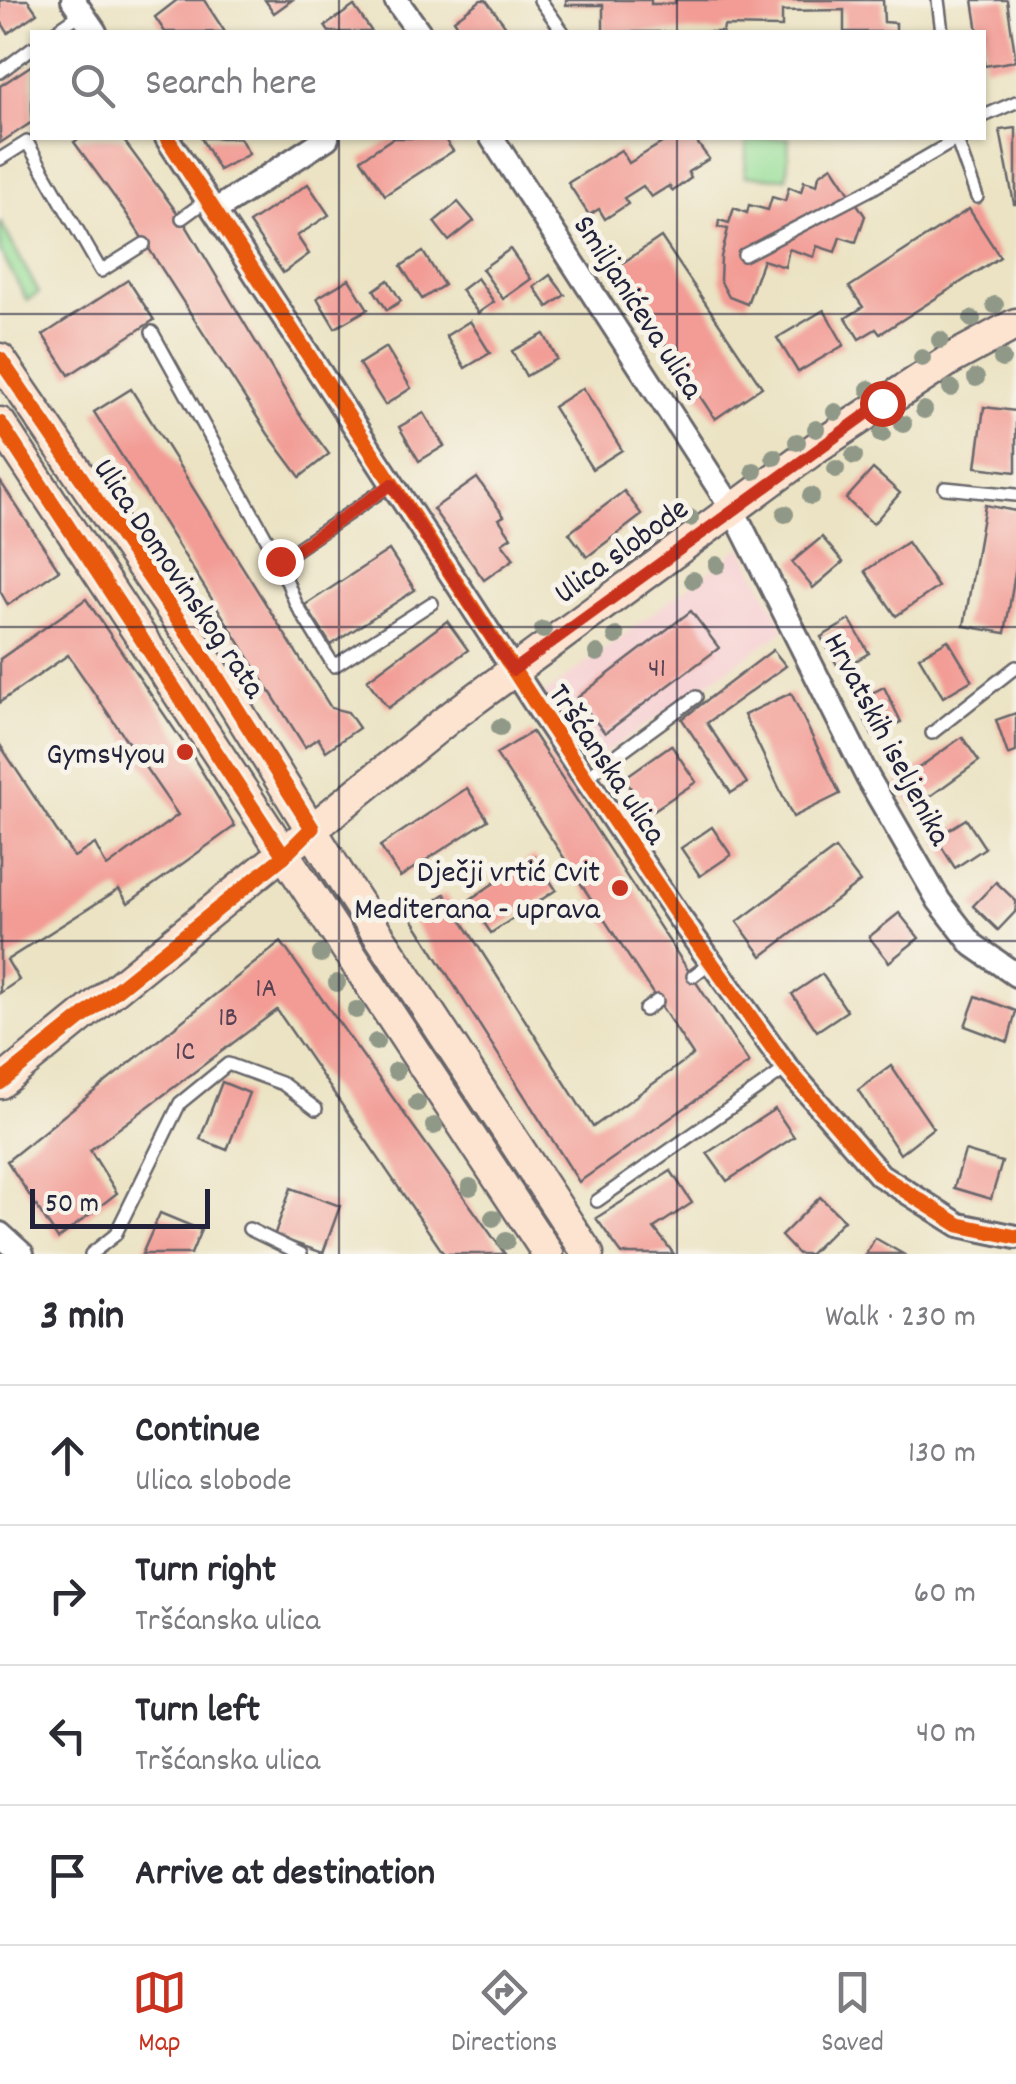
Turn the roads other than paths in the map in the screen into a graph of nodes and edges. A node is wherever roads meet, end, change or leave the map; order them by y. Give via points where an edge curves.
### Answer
1 (396, 0) edge
2 (540, 0) edge
3 (938, 0) edge
4 (83, 15) edge
5 (57, 30) edge
6 (418, 30) edge
7 (561, 30) edge
8 (942, 30) edge
9 (30, 50) edge
10 (0, 72) edge
11 (1016, 102) edge
12 (986, 115) edge
13 (30, 140) edge
14 (168, 140) edge
15 (324, 140) edge
16 (493, 140) edge
17 (955, 140) edge
18 (957, 140) edge
19 (0, 159) edge
20 (977, 197) dead end
21 (212, 204) junction
22 (182, 218) dead end
23 (144, 244) dead end
24 (744, 254) dead end
25 (1016, 324) edge
26 (152, 332) dead end
27 (0, 360) edge
28 (0, 423) edge
29 (392, 484) junction
30 (945, 488) dead end
31 (1016, 495) edge
32 (732, 510) junction
33 (280, 561) junction
34 (432, 602) dead end
35 (1016, 667) edge
36 (513, 670) junction
37 (696, 697) dead end
38 (932, 734) dead end
39 (586, 778) junction
40 (312, 828) junction
41 (284, 856) junction
42 (1016, 975) edge
43 (657, 1001) dead end
44 (644, 1010) dead end
45 (31, 1058) junction
46 (0, 1062) edge
47 (787, 1068) junction
48 (0, 1084) edge
49 (316, 1108) dead end
50 (597, 1201) dead end
51 (249, 1230) dead end
52 (0, 1234) edge
53 (1016, 1237) edge
54 (22, 1254) edge
55 (91, 1254) edge
56 (301, 1254) edge
57 (548, 1254) edge
58 (588, 1254) edge

1 - 6 street
2 - 7 lane
3 - 8 lane
4 - 5 lane
9 - 10 lane
11 - 12 lane
13 - 19 lane
13 - 23 lane via 101,272
14 - 21 street, Tršćanska ulica
15 - 21 street
16 - 32 street, Smiljanićeva ulica
17 - 24 lane
18 - 20 lane
21 - 22 lane
21 - 29 street, Tršćanska ulica
25 - 32 main road, Ulica slobode via 882,403
26 - 33 lane
27 - 40 main road, Ulica Domovinskog rata
28 - 41 main road, Ulica Domovinskog rata
29 - 33 lane
29 - 36 street, Tršćanska ulica
30 - 31 lane
32 - 36 main road, Ulica slobode
32 - 42 street, Hrvatskih iseljenika via 868,778 939,901 973,945
33 - 34 lane via 296,604 334,666
35 - 38 lane
36 - 39 street, Tršćanska ulica
36 - 40 main road, Ulica slobode
37 - 39 lane
39 - 47 street, Tršćanska ulica via 702,969
40 - 41 main road, Ulica slobode
40 - 58 main road, Ulica Domovinskog rata
41 - 45 main road, Ulica slobode
41 - 57 main road, Ulica Domovinskog rata
43 - 44 lane
45 - 46 main road
45 - 48 main road, Ulica slobode
47 - 50 lane
47 - 53 street, Tršćanska ulica via 880,1175 959,1225
49 - 55 lane via 284,1084 228,1064 180,1103 115,1234
51 - 56 lane
52 - 54 street

